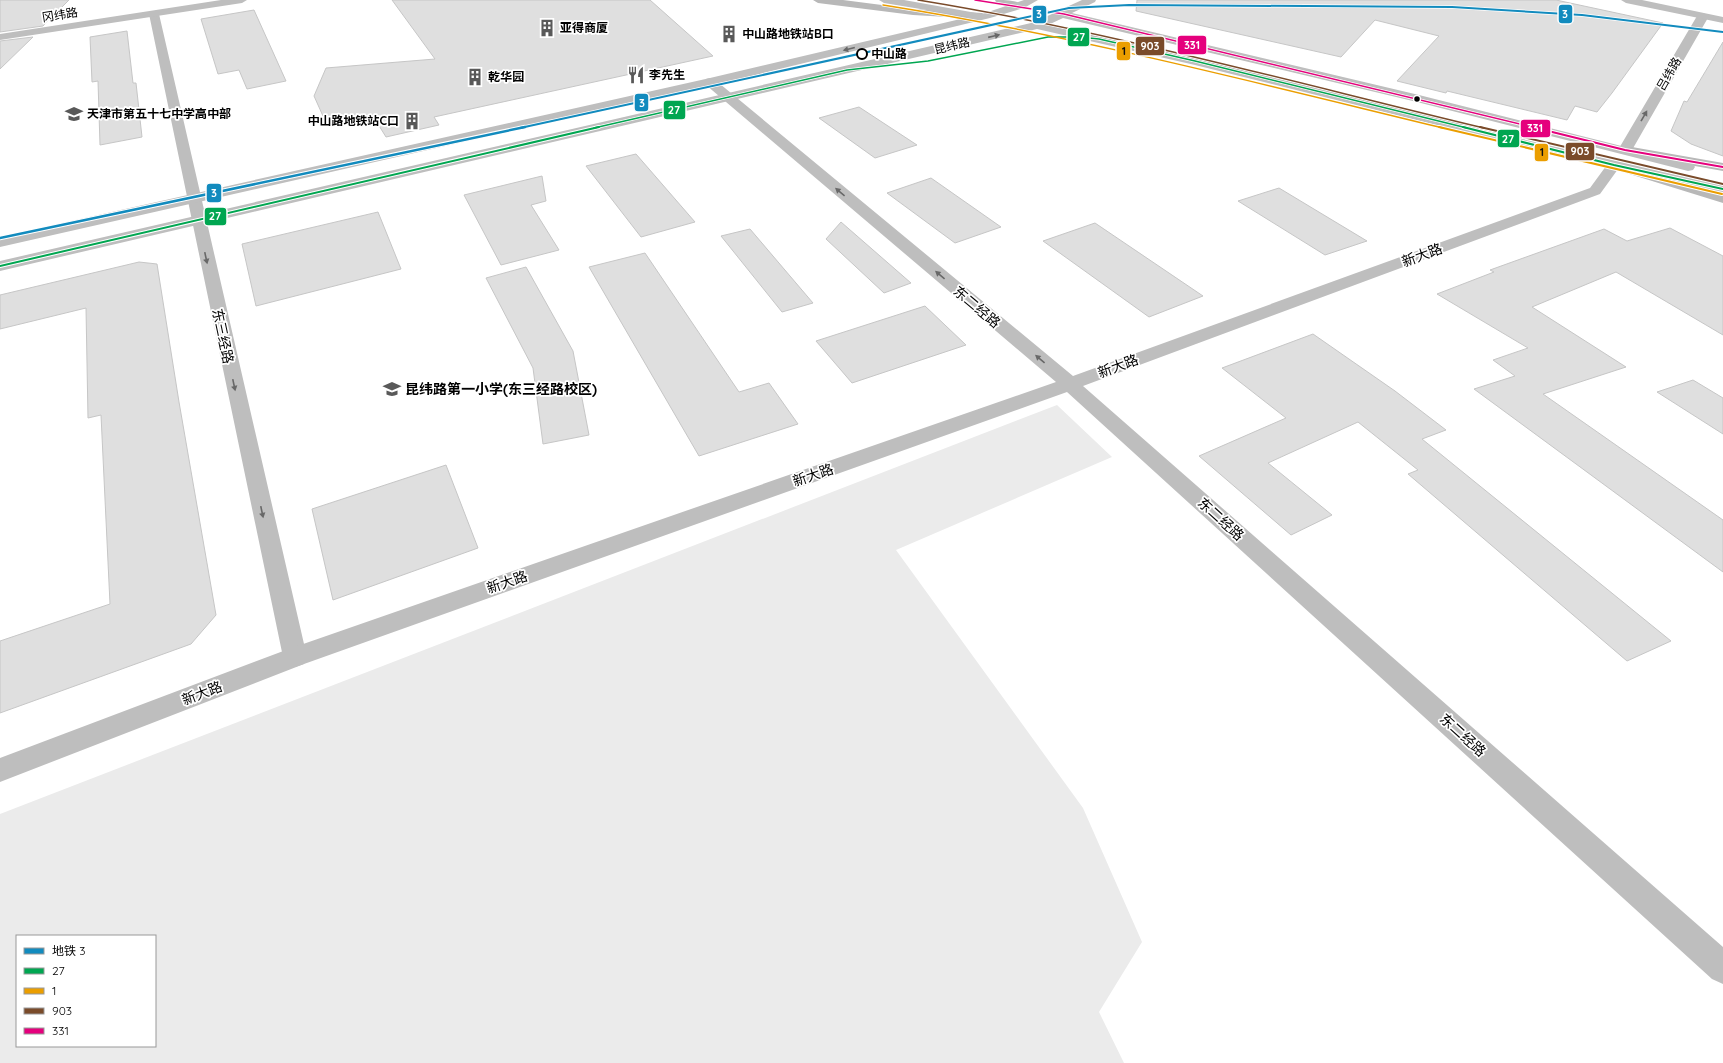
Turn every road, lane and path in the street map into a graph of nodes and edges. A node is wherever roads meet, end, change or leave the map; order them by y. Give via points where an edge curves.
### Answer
1 (242, 0) edge
2 (818, 0) edge
3 (975, 0) edge
4 (1000, 0) edge
5 (1084, 0) edge
6 (1091, 0) edge
7 (1626, 0) edge
8 (888, 1) edge
9 (1710, 5) dead end
10 (1023, 6) edge
11 (935, 13) junction
12 (154, 14) junction
13 (1064, 14) junction
14 (986, 16) junction
15 (1703, 16) junction
16 (1723, 20) edge
17 (1024, 23) junction
18 (1044, 24) junction
19 (1148, 35) junction
20 (0, 37) edge
21 (901, 37) junction
22 (1099, 39) junction
23 (847, 70) junction
24 (710, 82) junction
25 (727, 97) junction
26 (1619, 157) junction
27 (1723, 167) edge
28 (1723, 176) edge
29 (1723, 189) edge
30 (195, 198) junction
31 (1723, 199) edge
32 (198, 220) junction
33 (0, 242) edge
34 (0, 266) edge
35 (1070, 384) junction
36 (295, 657) junction
37 (0, 770) edge
38 (1723, 968) edge

1 - 12 main road, 冈纬路
2 - 11 main road
3 - 10 main road
4 - 10 main road
5 - 10 main road via 1054,6
6 - 13 main road
7 - 15 main road
8 - 10 main road via 966,7
8 - 11 main road
8 - 14 main road
9 - 15 main road, 吕纬路
10 - 13 main road
10 - 14 main road, 昆纬路
11 - 14 main road
11 - 21 main road via 937,20 932,24
12 - 20 main road, 冈纬路
12 - 30 main road, 东三经路
13 - 18 main road
13 - 19 main road
14 - 17 main road
14 - 21 main road, 昆纬路
15 - 16 main road
26 -> 15 main road, 吕纬路
17 - 18 main road
17 - 21 main road
18 - 19 main road via 1090,25
18 - 22 main road
23 -> 18 main road, 昆纬路
19 - 26 main road
21 -> 24 main road, 昆纬路
22 - 23 main road via 1048,36 928,61
22 - 26 main road
23 - 25 main road, 昆纬路
24 - 25 main road, 东二经路
24 - 30 main road, 昆纬路
25 - 32 main road, 昆纬路
35 -> 25 main road, 东二经路
26 - 27 main road
26 - 28 main road
26 - 29 main road
26 - 31 main road
26 - 35 main road, 新大路 via 1595,191
30 - 32 main road, 东三经路
30 - 33 main road, 昆纬路
32 - 34 main road, 昆纬路
32 -> 36 main road, 东三经路
35 - 36 main road, 新大路
35 - 38 main road, 东二经路
36 - 37 main road, 新大路

